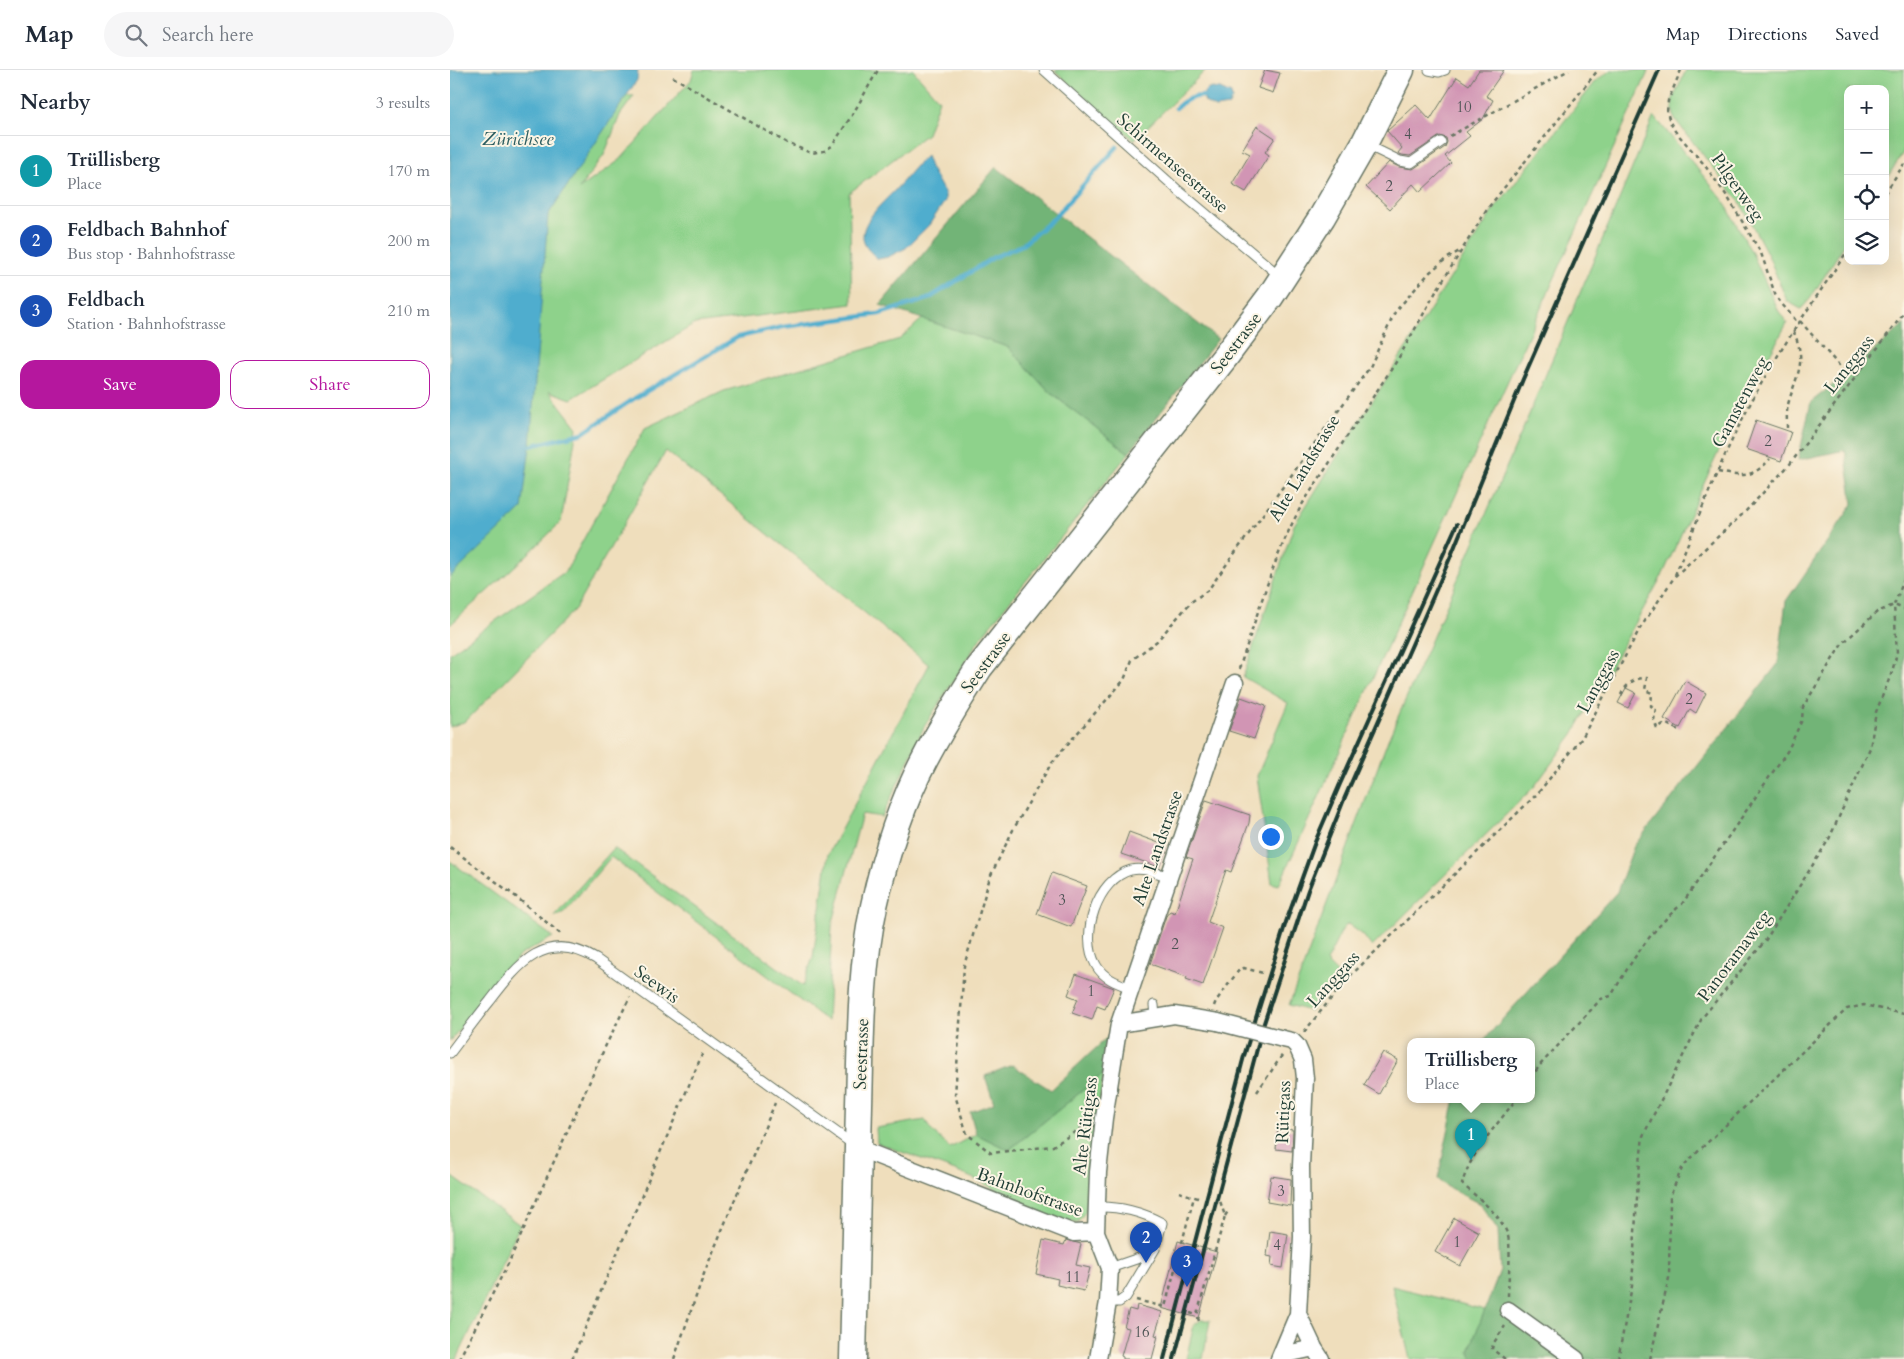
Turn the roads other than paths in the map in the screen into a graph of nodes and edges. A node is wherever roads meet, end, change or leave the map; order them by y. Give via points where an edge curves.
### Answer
1 (1044, 70) edge
2 (1401, 70) edge
3 (1429, 70) edge
4 (1445, 70) edge
5 (1441, 142) road end
6 (1364, 144) junction
7 (1283, 278) junction
8 (1235, 683) road end
9 (1169, 877) junction
10 (1131, 988) junction
11 (1119, 1024) junction
12 (450, 1053) edge
13 (858, 1148) junction
14 (1097, 1207) junction
15 (1096, 1232) junction
16 (1155, 1249) junction
17 (1110, 1268) junction
18 (1108, 1302) junction
19 (1508, 1310) road end
20 (1298, 1314) junction
21 (1318, 1354) edge
22 (1281, 1357) edge
23 (1102, 1358) edge
24 (853, 1359) edge
25 (1576, 1359) edge

1 - 7 lane, Schirmenseestrasse via 1179,191
2 - 6 main road, Seestrasse
3 - 4 lane
5 - 6 lane via 1411,163
6 - 7 main road, Seestrasse
7 - 13 main road, Seestrasse via 1226,357 979,668 924,760 898,824 874,906 862,1013
8 - 9 street, Alte Landstrasse
9 - 10 street, Alte Landstrasse
9 - 10 lane via 1147,870 1130,870 1112,882 1092,914 1090,946 1096,966 1110,979
10 - 11 street, Alte Landstrasse
11 - 14 street, Alte Rütigass via 1104,1118
11 - 20 street, Rütigass, bridge via 1155,1011 1216,1016 1289,1044 1303,1060
12 - 13 lane, Seewis via 506,980 526,960 552,948 579,950
13 - 15 street, Bahnhofstrasse via 1074,1233
13 - 24 main road, Seestrasse
14 - 15 street, Alte Rütigass
14 - 16 lane via 1116,1208 1162,1223
15 - 17 street, Bahnhofstrasse
16 - 17 lane via 1142,1258
16 - 18 lane via 1126,1297 1119,1302
17 - 18 street, Bahnhofstrasse
18 - 23 street, Bahnhofstrasse
19 - 25 street
20 - 21 street, Rütigass
20 - 22 street
21 - 22 street

